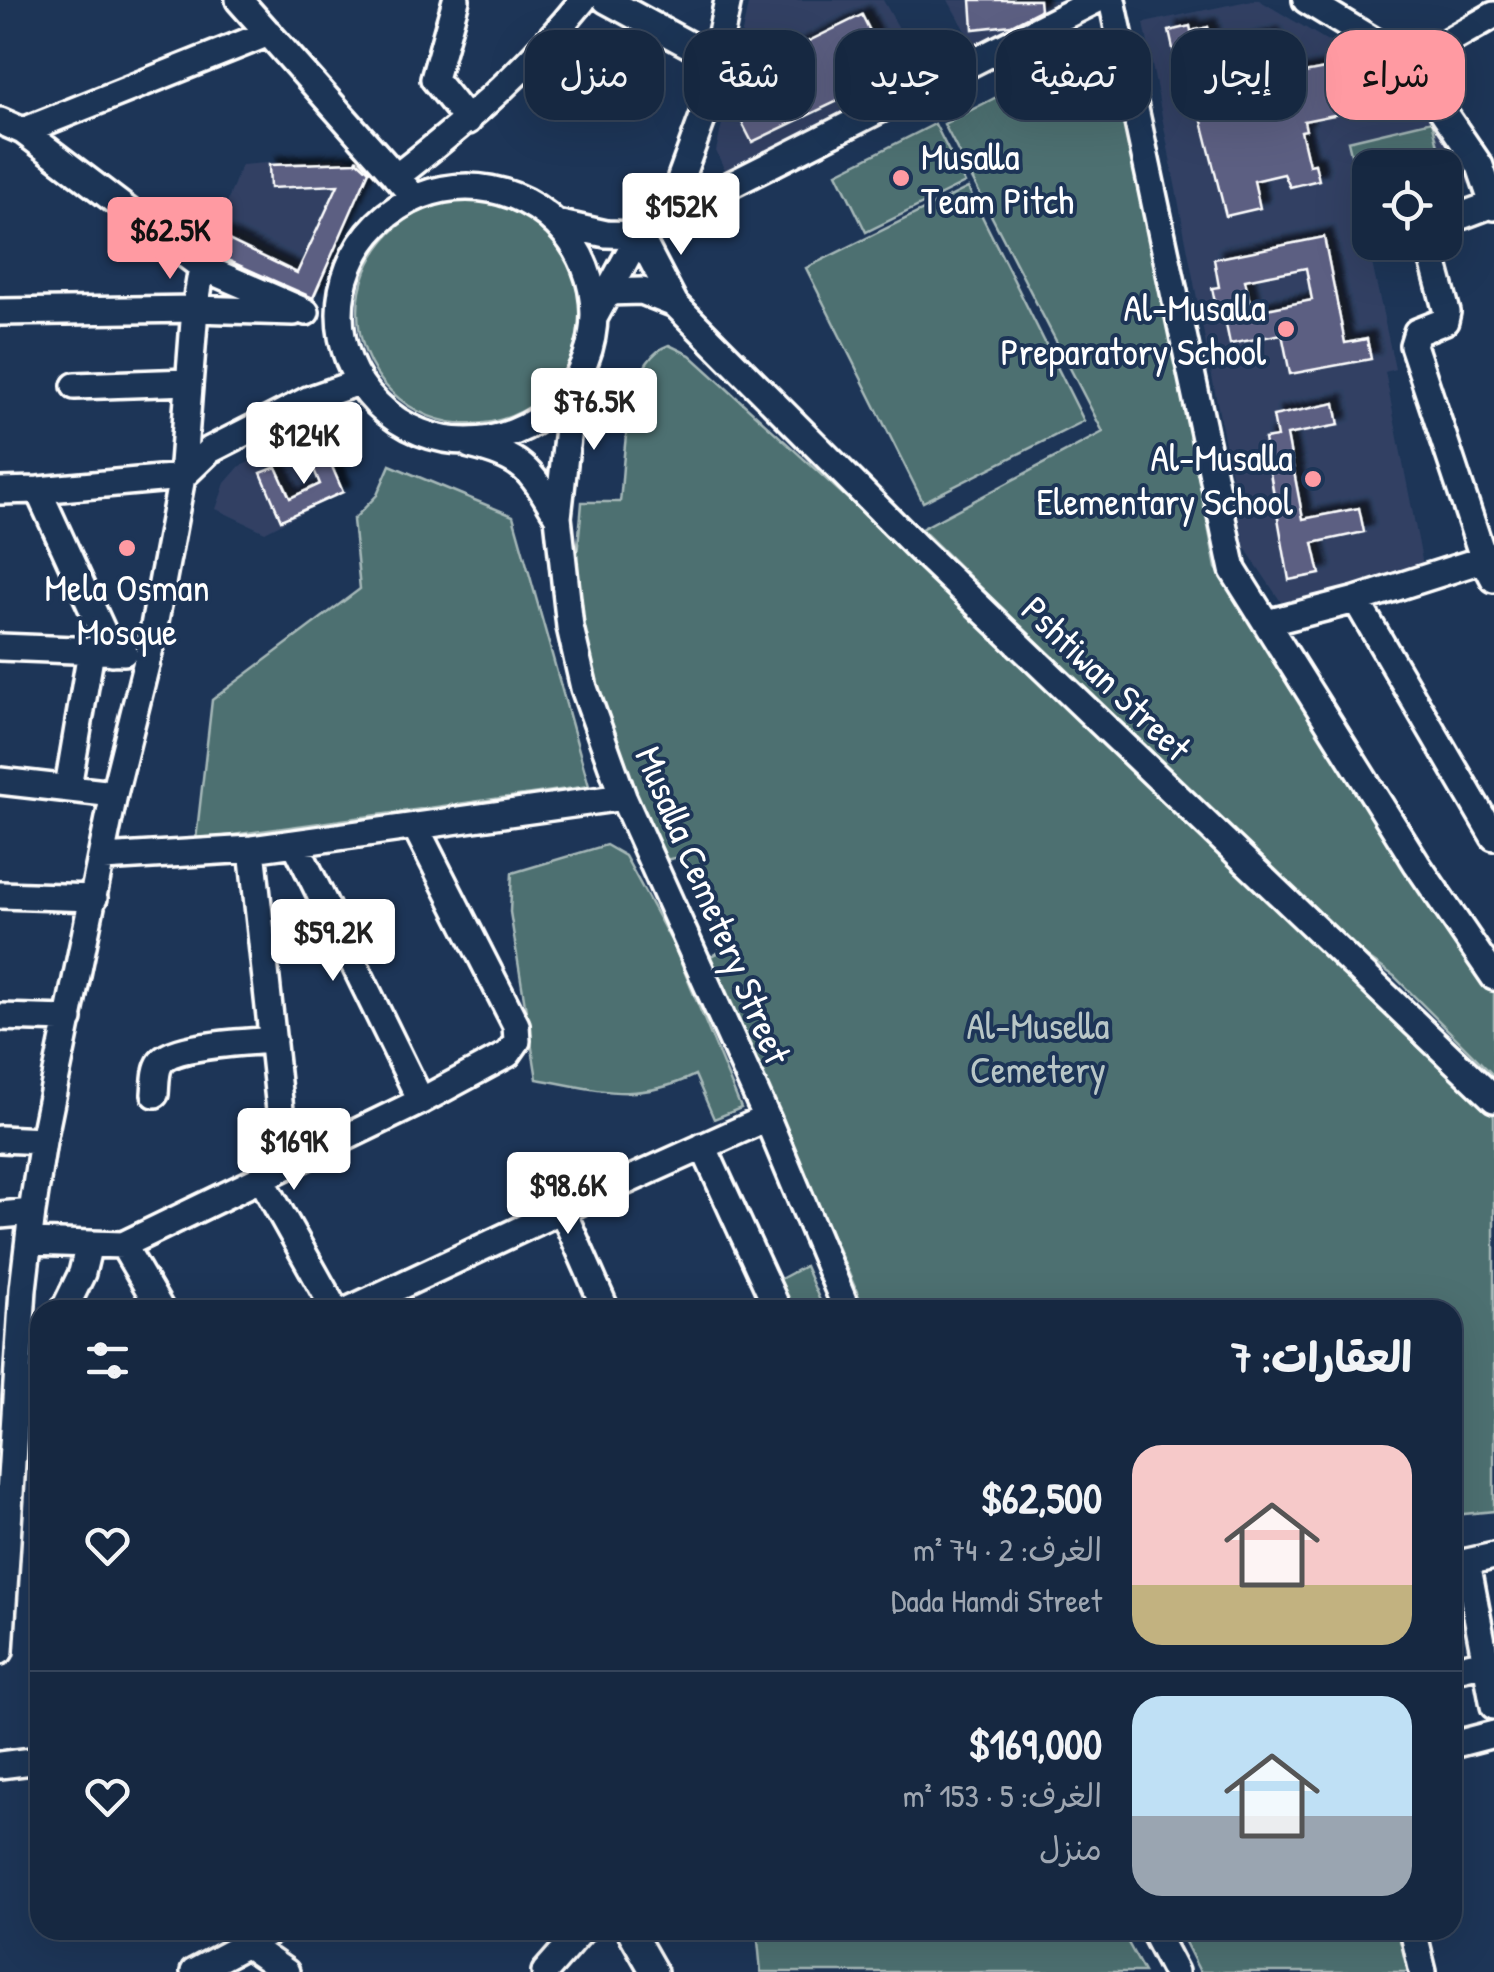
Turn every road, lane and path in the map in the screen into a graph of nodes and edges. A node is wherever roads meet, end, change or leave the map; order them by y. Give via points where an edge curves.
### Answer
1 (238, 0) edge
2 (456, 0) edge
3 (582, 0) edge
4 (606, 0) edge
5 (728, 0) edge
6 (1096, 0) edge
7 (1112, 0) edge
8 (1306, 0) edge
9 (1494, 14) edge
10 (722, 30) edge
11 (1356, 30) edge
12 (1465, 31) edge
13 (268, 34) junction
14 (684, 42) edge
15 (702, 120) edge
16 (1449, 120) edge
17 (468, 122) junction
18 (11, 126) edge
19 (396, 177) junction
20 (415, 198) junction
21 (1494, 205) edge
22 (681, 210) junction
23 (1462, 216) edge
24 (556, 223) junction
25 (639, 235) junction
26 (1433, 260) edge
27 (202, 267) junction
28 (606, 292) junction
29 (675, 304) junction
30 (195, 309) junction
31 (0, 312) edge
32 (306, 312) junction
33 (339, 314) junction
34 (594, 318) junction
35 (189, 382) junction
36 (359, 382) junction
37 (573, 384) junction
38 (76, 386) dead end
39 (448, 440) junction
40 (182, 477) junction
41 (38, 490) junction
42 (0, 491) edge
43 (558, 516) junction
44 (1491, 565) edge
45 (1356, 600) junction
46 (1266, 623) junction
47 (0, 648) edge
48 (101, 652) junction
49 (149, 653) junction
50 (0, 781) edge
51 (68, 787) junction
52 (114, 794) junction
53 (623, 796) junction
54 (415, 826) junction
55 (1494, 836) edge
56 (295, 843) junction
57 (252, 849) junction
58 (103, 858) junction
59 (0, 895) edge
60 (94, 898) junction
61 (1494, 977) edge
62 (0, 1017) edge
63 (69, 1019) junction
64 (272, 1040) junction
65 (155, 1094) dead end
66 (1494, 1099) edge
67 (421, 1101) junction
68 (767, 1118) junction
69 (0, 1138) edge
70 (43, 1141) junction
71 (703, 1146) junction
72 (286, 1166) junction
73 (261, 1178) junction
74 (562, 1210) junction
75 (32, 1212) junction
76 (0, 1214) edge
77 (28, 1242) junction
78 (89, 1244) junction
79 (122, 1245) junction
80 (11, 1290) edge
81 (69, 1300) edge
82 (155, 1300) edge
83 (330, 1300) edge
84 (370, 1300) edge
85 (602, 1300) edge
86 (773, 1300) edge
87 (843, 1300) edge
88 (30, 1348) edge
89 (18, 1360) junction
90 (1494, 1556) edge
91 (1, 1613) edge
92 (0, 1652) edge
93 (1485, 1662) junction
94 (1462, 1668) edge
95 (1494, 1706) edge
96 (1494, 1734) edge
97 (1462, 1743) edge
98 (30, 1761) edge
99 (0, 1765) edge
100 (254, 1940) edge
101 (573, 1940) edge
102 (636, 1940) edge
103 (1158, 1940) edge
104 (1415, 1940) edge
105 (246, 1944) junction
106 (194, 1972) edge
107 (286, 1972) edge
108 (545, 1972) edge
109 (654, 1972) edge
110 (1175, 1972) edge
111 (1422, 1972) edge

1 - 13 street
2 - 17 street via 434,79
3 - 17 street via 540,54
4 - 14 street
5 - 10 street
6 - 22 street
7 - 46 street via 1233,570
8 - 11 street
9 - 12 street
13 - 18 street
13 - 19 street
15 - 22 street via 680,177
16 - 21 street via 1480,166
17 - 19 street
18 - 27 street
19 - 20 street
20 - 24 street via 452,188 489,189 525,201
20 - 33 street via 360,245
21 - 23 street
22 - 25 street
24 - 25 street
24 - 34 street via 585,266
25 - 28 street
25 - 29 street
26 - 44 street via 1447,312 1445,320 1417,332 1413,345
27 - 30 street
27 - 32 street
28 - 29 street via 642,292
28 - 34 street
29 - 66 street, Pshtiwan Street via 918,548
30 - 31 street
30 - 32 street
30 - 35 street
32 - 33 street
33 - 36 street via 344,349
34 - 37 street
35 - 38 street
35 - 40 street
36 - 39 street via 382,410 412,430
36 - 40 street via 310,398 210,450
37 - 39 street via 549,411 518,430 484,440
37 - 43 street, Musalla Cemetery Street
39 - 43 street, Musalla Cemetery Street via 522,464
40 - 41 street
40 - 49 street
41 - 42 street
41 - 48 street
43 - 53 street, Musalla Cemetery Street via 584,688
44 - 45 street
45 - 46 street
45 - 55 street
46 - 61 street
47 - 48 street
48 - 49 street
48 - 51 street
49 - 52 street
50 - 51 street
51 - 52 street
52 - 58 street
53 - 54 street
53 - 68 street, Musalla Cemetery Street
54 - 56 street
54 - 67 street via 516,1025 517,1040 508,1054
56 - 57 street
56 - 67 street
57 - 58 street
57 - 64 street
58 - 60 street
59 - 60 street
60 - 63 street
62 - 63 street
63 - 70 street
64 - 65 street via 168,1055 158,1068
64 - 72 street
67 - 72 street
68 - 71 street
68 - 87 street, Musalla Cemetery Street
69 - 70 street
70 - 75 street
71 - 74 street
71 - 86 street
72 - 73 street
73 - 79 street
73 - 83 street
74 - 84 street
74 - 85 street
75 - 76 street
75 - 77 street
77 - 78 street
77 - 80 street
78 - 79 street
78 - 81 street
79 - 82 street
80 - 89 street
88 - 89 street
89 - 91 street
90 - 93 street via 1467,1562
91 - 92 street
93 - 94 street
93 - 95 street
96 - 97 street
98 - 99 street
100 - 105 street
101 - 108 street
102 - 109 street
103 - 110 street
104 - 111 street
105 - 106 street
105 - 107 street

